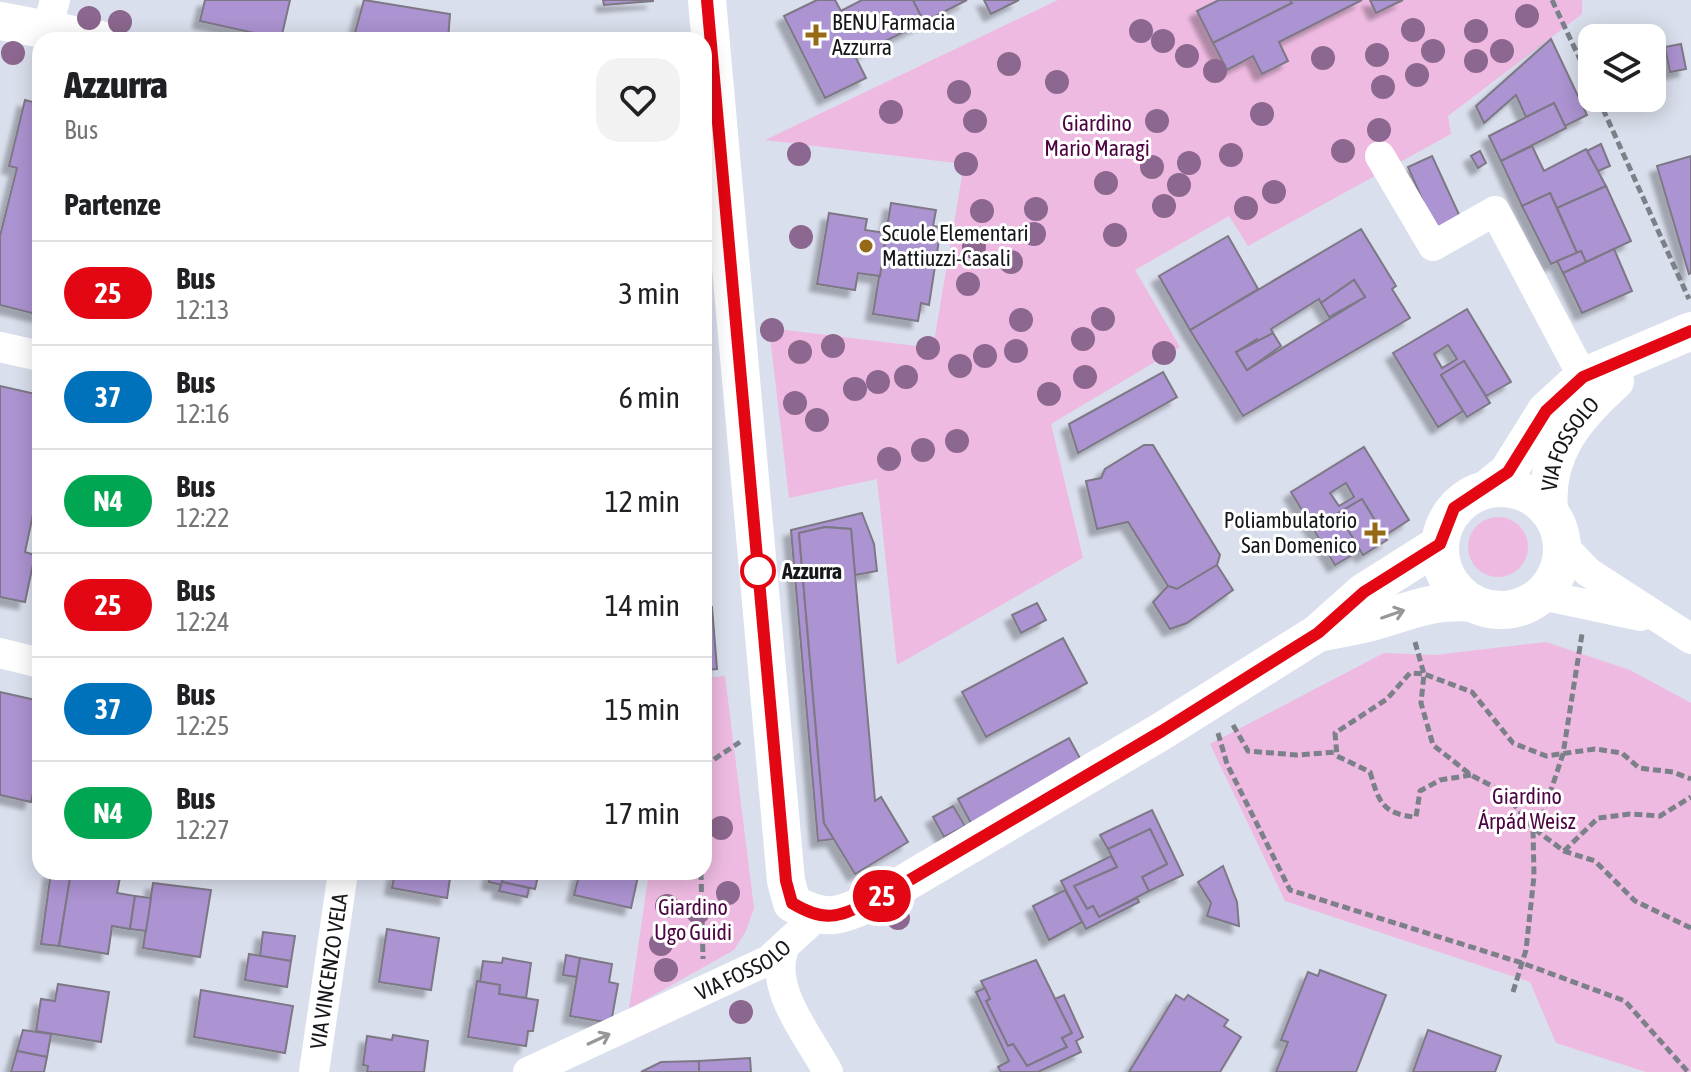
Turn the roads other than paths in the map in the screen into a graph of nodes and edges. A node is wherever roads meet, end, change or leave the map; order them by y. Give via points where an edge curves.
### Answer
1 (707, 0) edge
2 (51, 15) edge
3 (0, 21) edge
4 (84, 32) edge
5 (708, 32) edge
6 (1380, 156) dead end
7 (712, 158) edge
8 (1691, 331) edge
9 (0, 347) edge
10 (1646, 353) junction
11 (32, 354) edge
12 (1583, 377) junction
13 (1487, 489) junction
14 (1556, 528) junction
15 (1440, 544) junction
16 (1542, 595) junction
17 (1472, 603) junction
18 (1657, 619) junction
19 (1318, 633) junction
20 (1691, 639) edge
21 (0, 653) edge
22 (32, 661) edge
23 (342, 880) edge
24 (816, 917) junction
25 (784, 948) junction
26 (314, 1072) edge
27 (528, 1072) edge
28 (828, 1072) edge

1 - 5 street
2 - 3 street
2 - 4 street
6 - 12 street via 1433,246 1495,211
7 - 24 street via 786,881 792,903
8 - 10 street, VIA FOSSOLO
9 - 11 street
10 - 12 street, VIA FOSSOLO
10 - 14 street, VIA FOSSOLO via 1564,436 1551,464
12 - 13 street, VIA FOSSOLO via 1546,411 1508,472
13 - 14 street via 1510,488 1532,496
13 - 15 street via 1454,508
14 - 16 street via 1561,564
14 - 18 street via 1588,572
15 - 17 street via 1446,578
15 - 19 street, VIA FOSSOLO via 1364,592
16 - 17 street via 1508,610
16 - 18 street
19 -> 17 street, VIA FOSSOLO via 1425,604
18 - 20 street
19 - 24 street, VIA FOSSOLO via 881,897
21 - 22 street
23 - 26 street, VIA VINCENZO VELA
24 - 25 street, VIA FOSSOLO
27 -> 25 street, VIA FOSSOLO via 769,960
25 - 28 street via 778,964 781,985

